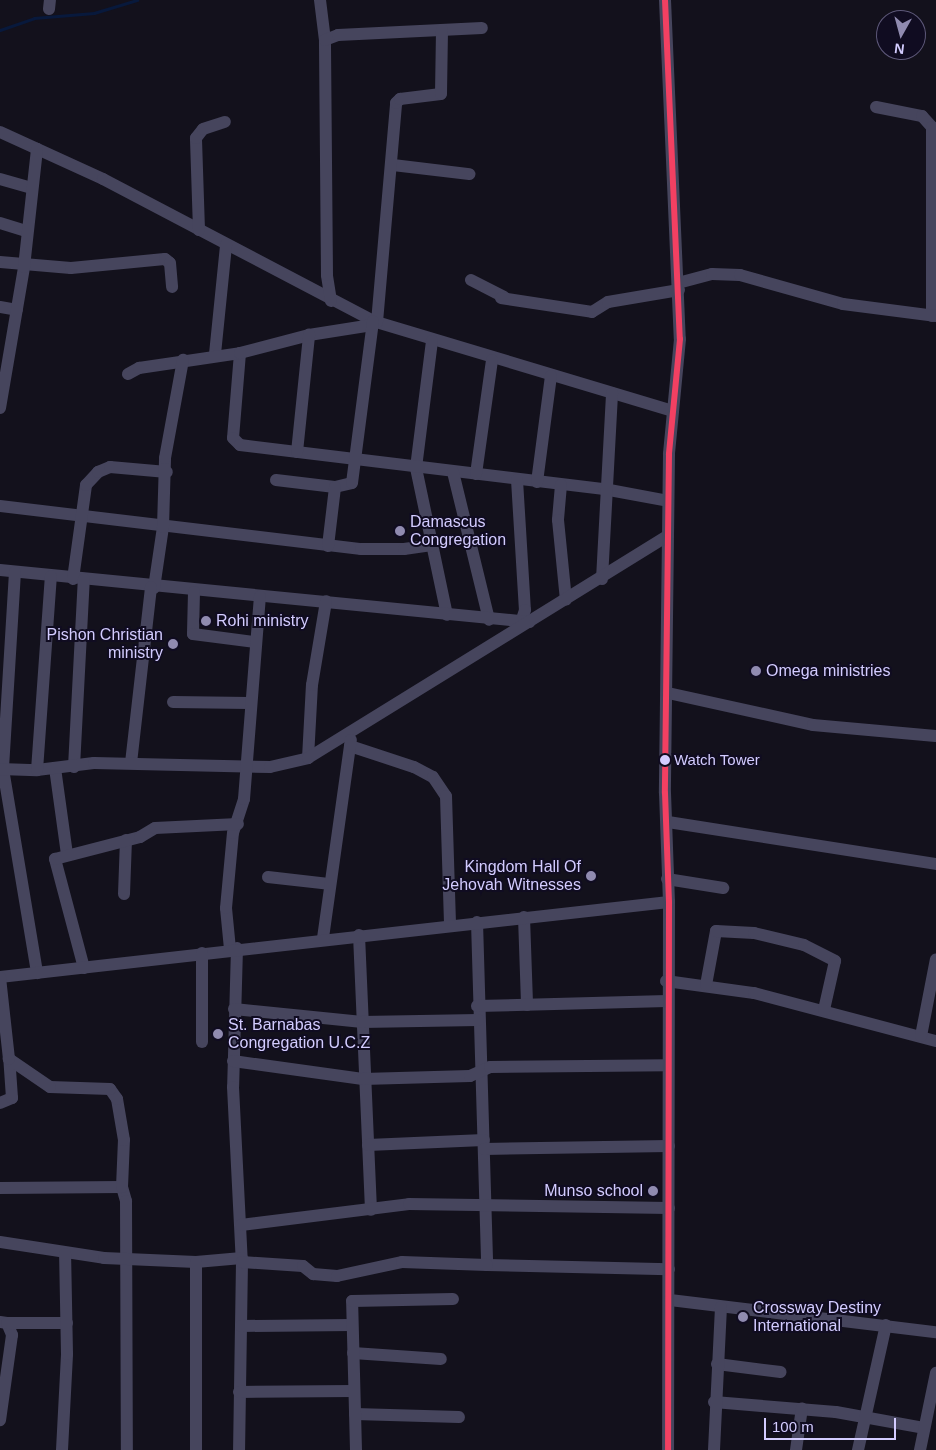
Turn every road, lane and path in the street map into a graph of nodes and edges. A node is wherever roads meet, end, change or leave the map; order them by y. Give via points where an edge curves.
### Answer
1 (320, 0) edge
2 (666, 0) edge
3 (482, 28) dead end
4 (442, 30) junction
5 (324, 40) junction
6 (876, 107) dead end
7 (225, 122) dead end
8 (0, 132) edge
9 (37, 149) junction
10 (393, 165) junction
11 (470, 174) dead end
12 (0, 179) edge
13 (31, 188) junction
14 (0, 223) edge
15 (934, 224) edge
16 (199, 230) junction
17 (27, 231) junction
18 (226, 246) junction
19 (0, 262) edge
20 (24, 267) junction
21 (471, 280) dead end
22 (172, 287) dead end
23 (679, 287) junction
24 (327, 295) junction
25 (0, 307) edge
26 (17, 310) junction
27 (934, 316) edge
28 (374, 323) junction
29 (309, 335) junction
30 (432, 341) junction
31 (4, 350) edge
32 (240, 353) junction
33 (215, 354) junction
34 (183, 360) junction
35 (492, 360) junction
36 (128, 374) dead end
37 (551, 376) junction
38 (612, 393) junction
39 (0, 408) edge
40 (673, 411) junction
41 (297, 452) junction
42 (356, 459) junction
43 (416, 468) junction
44 (167, 472) junction
45 (453, 472) junction
46 (476, 474) junction
47 (276, 480) dead end
48 (517, 480) junction
49 (537, 482) junction
50 (561, 484) junction
51 (335, 486) junction
52 (604, 489) junction
53 (668, 501) junction
54 (0, 506) edge
55 (82, 516) junction
56 (163, 527) junction
57 (668, 536) junction
58 (432, 545) junction
59 (328, 546) junction
60 (0, 570) edge
61 (15, 572) junction
62 (51, 577) junction
63 (79, 579) junction
64 (602, 579) junction
65 (152, 588) junction
66 (194, 592) junction
67 (260, 597) junction
68 (566, 600) junction
69 (326, 601) junction
70 (447, 615) junction
71 (489, 620) junction
72 (525, 622) junction
73 (255, 642) junction
74 (668, 693) junction
75 (173, 702) dead end
76 (249, 703) junction
77 (352, 732) junction
78 (936, 736) edge
79 (350, 746) junction
80 (308, 758) junction
81 (131, 763) junction
82 (246, 766) junction
83 (74, 767) junction
84 (55, 768) junction
85 (1, 769) edge
86 (37, 770) junction
87 (668, 822) junction
88 (238, 824) junction
89 (126, 840) junction
90 (67, 855) junction
91 (936, 864) edge
92 (268, 877) dead end
93 (667, 879) junction
94 (329, 884) junction
95 (723, 888) dead end
96 (124, 894) dead end
97 (669, 902) junction
98 (524, 917) junction
99 (477, 922) junction
100 (450, 925) junction
101 (359, 935) junction
102 (323, 938) junction
103 (233, 949) junction
104 (202, 953) junction
105 (936, 958) edge
106 (84, 968) junction
107 (36, 973) junction
108 (0, 977) edge
109 (666, 982) junction
110 (706, 985) junction
111 (666, 1002) junction
112 (527, 1005) junction
113 (477, 1006) junction
114 (234, 1009) junction
115 (824, 1010) junction
116 (478, 1020) junction
117 (362, 1022) junction
118 (922, 1036) junction
119 (936, 1041) edge
120 (202, 1042) dead end
121 (9, 1059) junction
122 (233, 1061) junction
123 (668, 1065) junction
124 (480, 1071) junction
125 (363, 1079) junction
126 (0, 1102) edge
127 (484, 1144) junction
128 (368, 1145) junction
129 (669, 1146) junction
130 (122, 1187) junction
131 (0, 1188) edge
132 (486, 1204) junction
133 (669, 1208) junction
134 (371, 1210) junction
135 (241, 1225) junction
136 (0, 1242) edge
137 (65, 1254) junction
138 (126, 1258) junction
139 (242, 1260) junction
140 (196, 1262) junction
141 (487, 1265) junction
142 (669, 1269) junction
143 (453, 1299) dead end
144 (670, 1300) junction
145 (721, 1307) junction
146 (4, 1322) edge
147 (67, 1323) junction
148 (352, 1325) junction
149 (886, 1325) junction
150 (241, 1326) junction
151 (936, 1332) edge
152 (353, 1353) junction
153 (441, 1359) dead end
154 (717, 1364) junction
155 (780, 1372) dead end
156 (936, 1373) edge
157 (353, 1391) junction
158 (239, 1392) junction
159 (714, 1402) junction
160 (802, 1408) junction
161 (355, 1414) junction
162 (459, 1417) dead end
163 (864, 1417) junction
164 (0, 1420) edge
165 (924, 1428) junction
166 (62, 1450) edge
167 (127, 1450) edge
168 (196, 1450) edge
169 (239, 1450) edge
170 (356, 1450) edge
171 (668, 1450) edge
172 (714, 1450) edge
173 (796, 1450) edge
174 (858, 1450) edge
175 (920, 1450) edge

1 - 5 street
2 - 23 street
3 - 4 street
4 - 5 street via 338,35
4 - 10 street via 441,94 397,100
5 - 24 street
6 - 15 street via 922,116 932,127
7 - 16 street via 203,129 196,138
8 - 9 street
9 - 13 street
9 - 16 street
10 - 11 street
10 - 28 street
12 - 13 street
13 - 17 street
14 - 17 street
15 - 27 street
16 - 18 street
17 - 20 street
18 - 24 street
18 - 33 street
19 - 20 street
20 - 22 street via 84,268 165,259 170,263
20 - 26 street
21 - 23 street via 503,297 592,312 608,302
23 - 27 street via 712,274 740,275 843,304
23 - 40 street via 679,349
24 - 28 street
25 - 26 street
26 - 31 street
28 - 29 street
28 - 30 street
28 - 42 street
29 - 32 street
29 - 41 street
30 - 35 street
30 - 43 street
31 - 39 street
32 - 33 street
32 - 41 street via 235,443
33 - 34 street
34 - 36 street via 139,368
34 - 44 street via 170,417
35 - 37 street
35 - 46 street
37 - 38 street
37 - 49 street
38 - 40 street
38 - 52 street
40 - 53 street
41 - 42 street
42 - 43 street
42 - 51 street via 352,483
43 - 45 street
43 - 58 street
44 - 55 street via 137,467 98,472 86,485
44 - 56 street
45 - 46 street
45 - 71 street
46 - 48 street
47 - 51 street
48 - 49 street
48 - 72 street
49 - 50 street
50 - 52 street
50 - 68 street via 558,520
51 - 59 street
52 - 53 street
52 - 64 street
53 - 57 street
54 - 55 street
55 - 56 street
55 - 63 street
56 - 59 street
56 - 65 street
57 - 64 street
57 - 74 street
58 - 59 street via 390,550
58 - 70 street
60 - 61 street
61 - 62 street
61 - 85 street
62 - 63 street
62 - 86 street
63 - 65 street
63 - 83 street
64 - 68 street
65 - 66 street
65 - 81 street
66 - 67 street
66 - 73 street via 193,634
67 - 69 street
67 - 73 street
68 - 72 street
69 - 70 street
69 - 80 street via 312,685
70 - 71 street
71 - 72 street
72 - 77 street
73 - 76 street
74 - 78 street via 813,725
74 - 87 street
75 - 76 street
76 - 82 street
77 - 79 street
77 - 80 street
79 - 94 street
79 - 100 street via 420,770 433,777 446,796
80 - 82 street via 282,766
81 - 82 street
81 - 83 street
82 - 88 street
83 - 84 street
84 - 86 street
84 - 90 street
85 - 86 street
85 - 107 street
87 - 91 street
87 - 93 street
88 - 89 street via 155,828
88 - 103 street via 233,833 226,908
89 - 90 street
89 - 96 street
90 - 106 street via 55,859 53,864
92 - 94 street
93 - 95 street
93 - 97 street
94 - 102 street
97 - 98 street
97 - 109 street
98 - 99 street
98 - 112 street
99 - 100 street
99 - 113 street
100 - 101 street
101 - 102 street
101 - 117 street
102 - 103 street
103 - 104 street
103 - 114 street
104 - 106 street
104 - 120 street
105 - 118 street
106 - 107 street
107 - 108 street
108 - 121 street
109 - 110 street
109 - 111 street
110 - 115 street
110 - 115 street via 716,931 754,933 804,945 835,961
111 - 112 street
111 - 123 street
112 - 113 street
113 - 116 street
114 - 117 street
114 - 122 street
115 - 118 street
116 - 117 street
116 - 124 street
117 - 125 street
118 - 119 street
121 - 126 street via 12,1098
121 - 130 street via 50,1087 104,1087 114,1093 124,1140
122 - 125 street
122 - 135 street
123 - 124 street via 490,1066
123 - 129 street
124 - 125 street via 459,1076
124 - 127 street
125 - 128 street
127 - 128 street
127 - 129 street
127 - 132 street
128 - 134 street
129 - 133 street
130 - 131 street
130 - 138 street via 126,1201
132 - 133 street
132 - 134 street via 409,1204
132 - 141 street
133 - 142 street
134 - 135 street
135 - 139 street
136 - 137 street
137 - 138 street
137 - 147 street
138 - 140 street
138 - 167 street
139 - 140 street
139 - 141 street via 303,1266 313,1274 337,1276 402,1262
139 - 150 street
140 - 168 street
141 - 142 street
142 - 144 street
143 - 148 street via 354,1299
144 - 145 street
144 - 171 street
145 - 149 street
145 - 154 street
146 - 147 street
146 - 164 street via 12,1335
147 - 166 street
148 - 150 street
148 - 152 street
149 - 151 street
149 - 163 street
150 - 158 street
152 - 153 street
152 - 157 street
154 - 155 street
154 - 159 street
156 - 165 street
157 - 158 street
157 - 161 street
158 - 169 street
159 - 160 street
159 - 172 street
160 - 163 street
160 - 173 street
161 - 162 street
161 - 170 street
163 - 165 street
163 - 174 street
165 - 175 street

